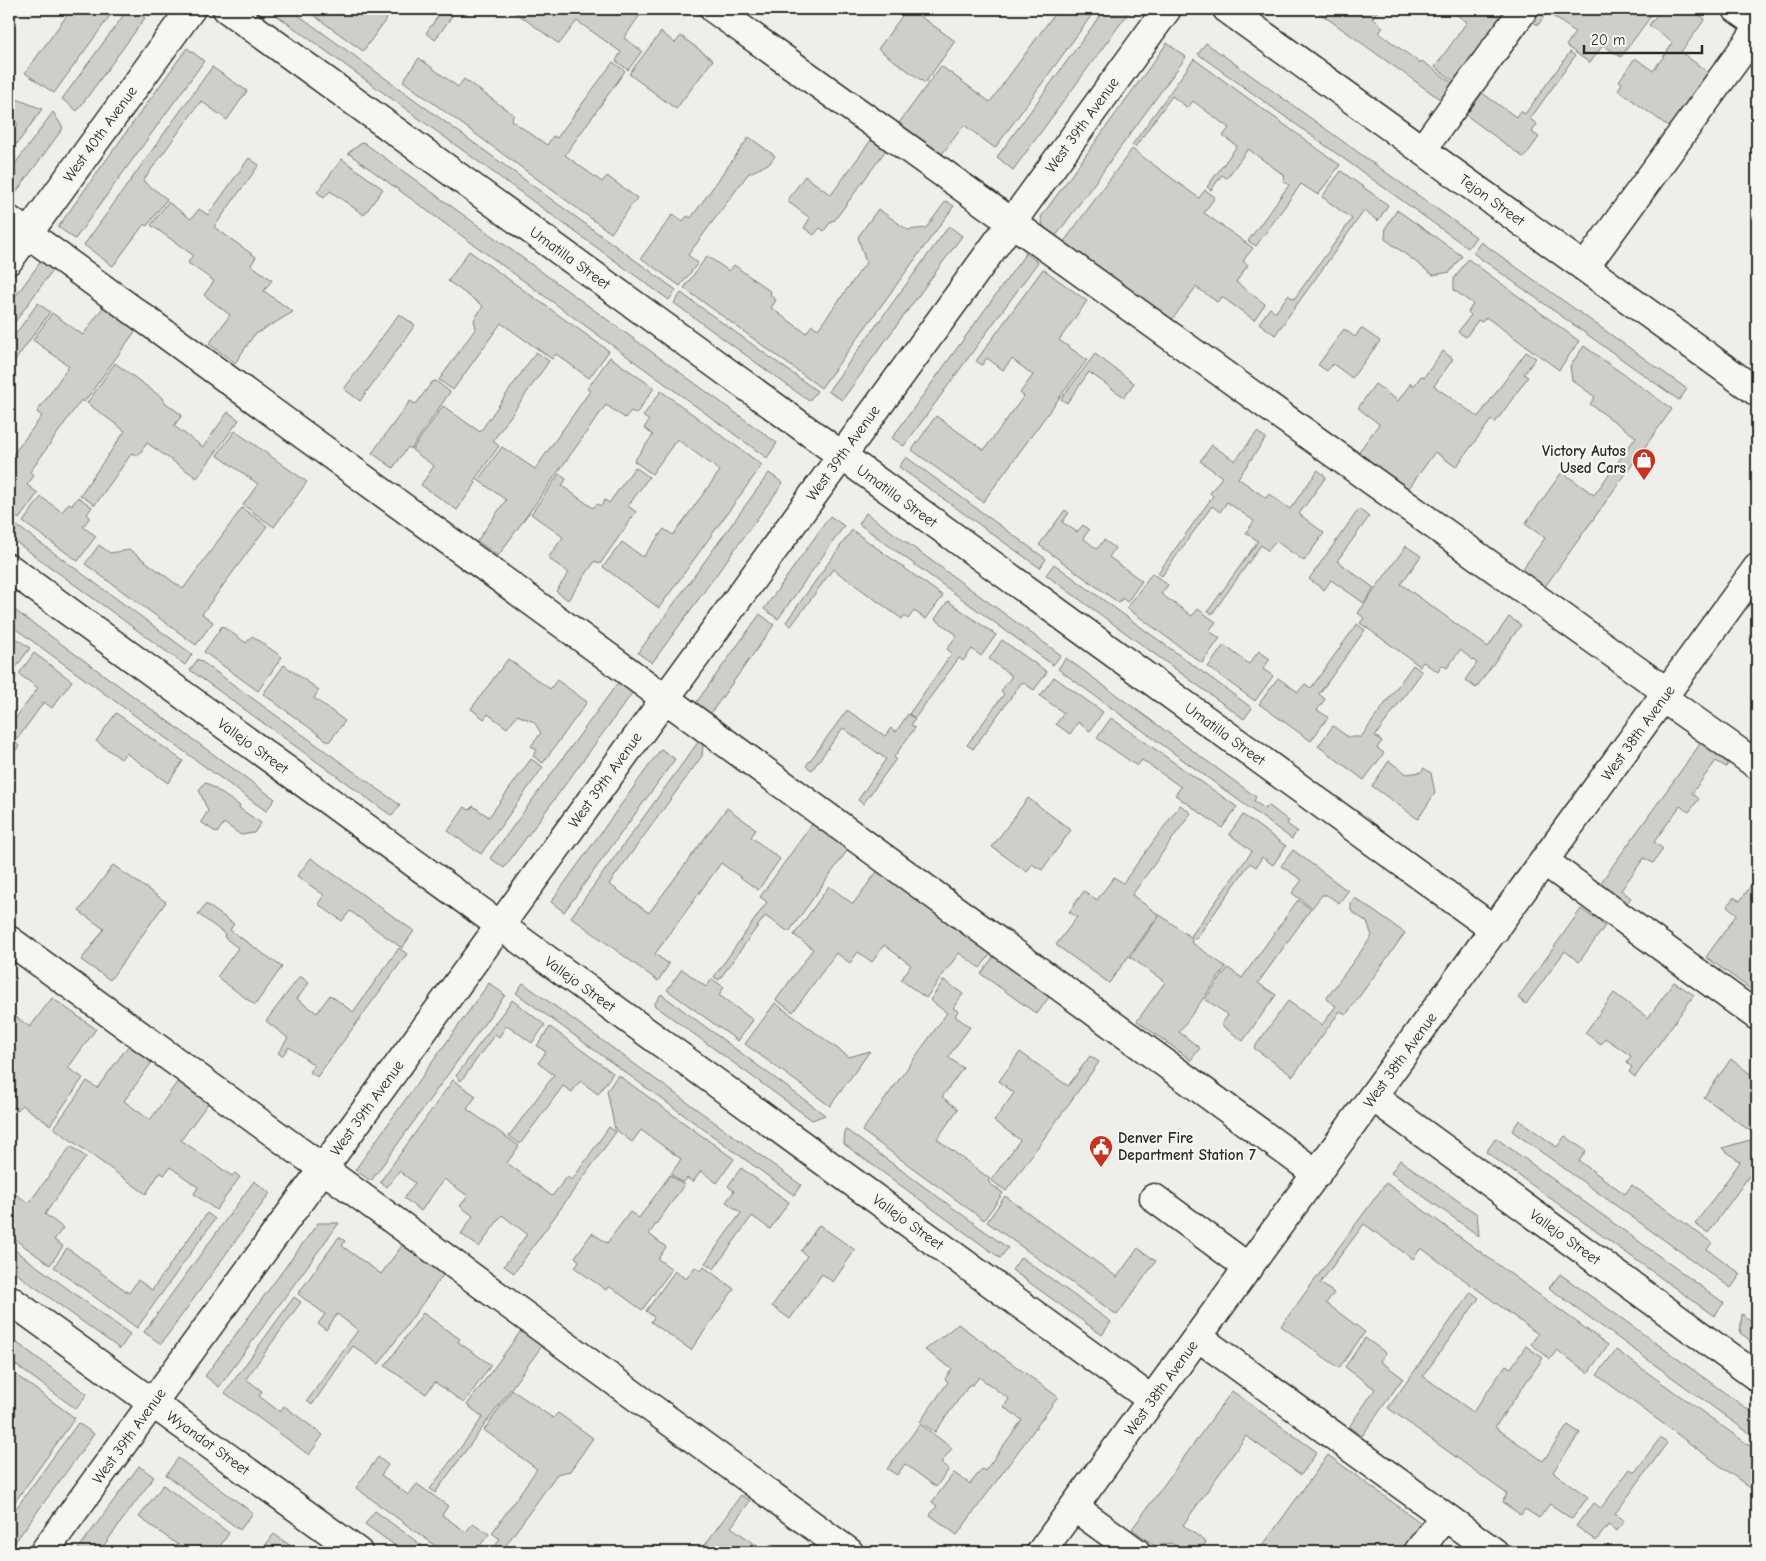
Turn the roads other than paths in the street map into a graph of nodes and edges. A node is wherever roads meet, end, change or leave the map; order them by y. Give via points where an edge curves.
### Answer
1 (191, 9) edge
2 (227, 9) edge
3 (714, 9) edge
4 (1166, 9) edge
5 (1227, 9) edge
6 (1524, 9) edge
7 (1737, 9) edge
8 (1757, 24) edge
9 (1757, 30) edge
10 (1422, 150) junction
11 (1011, 222) junction
12 (18, 227) edge
13 (9, 260) edge
14 (1585, 267) junction
15 (1757, 392) edge
16 (842, 455) junction
17 (9, 568) edge
18 (1757, 568) edge
19 (1665, 695) junction
20 (664, 699) junction
21 (1757, 766) edge
22 (1544, 861) junction
23 (500, 926) junction
24 (1495, 930) junction
25 (9, 940) edge
26 (1757, 1016) edge
27 (1373, 1097) junction
28 (323, 1169) junction
29 (1317, 1174) junction
30 (1154, 1198) dead end
31 (1249, 1268) junction
32 (9, 1299) edge
33 (1198, 1337) junction
34 (1757, 1377) edge
35 (1152, 1400) junction
36 (153, 1403) junction
37 (1074, 1507) junction
38 (1444, 1516) junction
39 (44, 1552) edge
40 (358, 1552) edge
41 (849, 1552) edge
42 (1042, 1552) edge
43 (1136, 1552) edge
44 (1418, 1552) edge
45 (1494, 1552) edge

1 - 12 street, West 40th Avenue
2 - 16 street, Umatilla Street
3 - 11 street
4 - 11 street, West 39th Avenue
5 - 10 street, Tejon Street
6 - 10 street
7 - 8 street
9 - 14 street
10 - 14 street, Tejon Street
11 - 16 street, West 39th Avenue
11 - 19 street
12 - 13 street, West 40th Avenue
12 - 20 street
14 - 15 street, Tejon Street
16 - 20 street, West 39th Avenue
16 - 24 street, Umatilla Street
17 - 23 street, Vallejo Street
18 - 19 street, West 38th Avenue
19 - 21 street
19 - 22 street, West 38th Avenue
20 - 23 street, West 39th Avenue
20 - 29 street
22 - 24 street, West 38th Avenue
22 - 26 street
23 - 28 street, West 39th Avenue
23 - 35 street, Vallejo Street
24 - 27 street, West 38th Avenue
25 - 28 street
27 - 29 street, West 38th Avenue
27 - 34 street, Vallejo Street
28 - 36 street, West 39th Avenue
28 - 41 street
29 - 31 street, West 38th Avenue
30 - 31 street
31 - 33 street, West 38th Avenue
32 - 36 street, Wyandot Street
33 - 35 street, West 38th Avenue
33 - 38 street
35 - 37 street, West 38th Avenue
36 - 39 street, West 39th Avenue
36 - 40 street, Wyandot Street
37 - 42 street, West 38th Avenue
37 - 43 street
38 - 44 street
38 - 45 street

